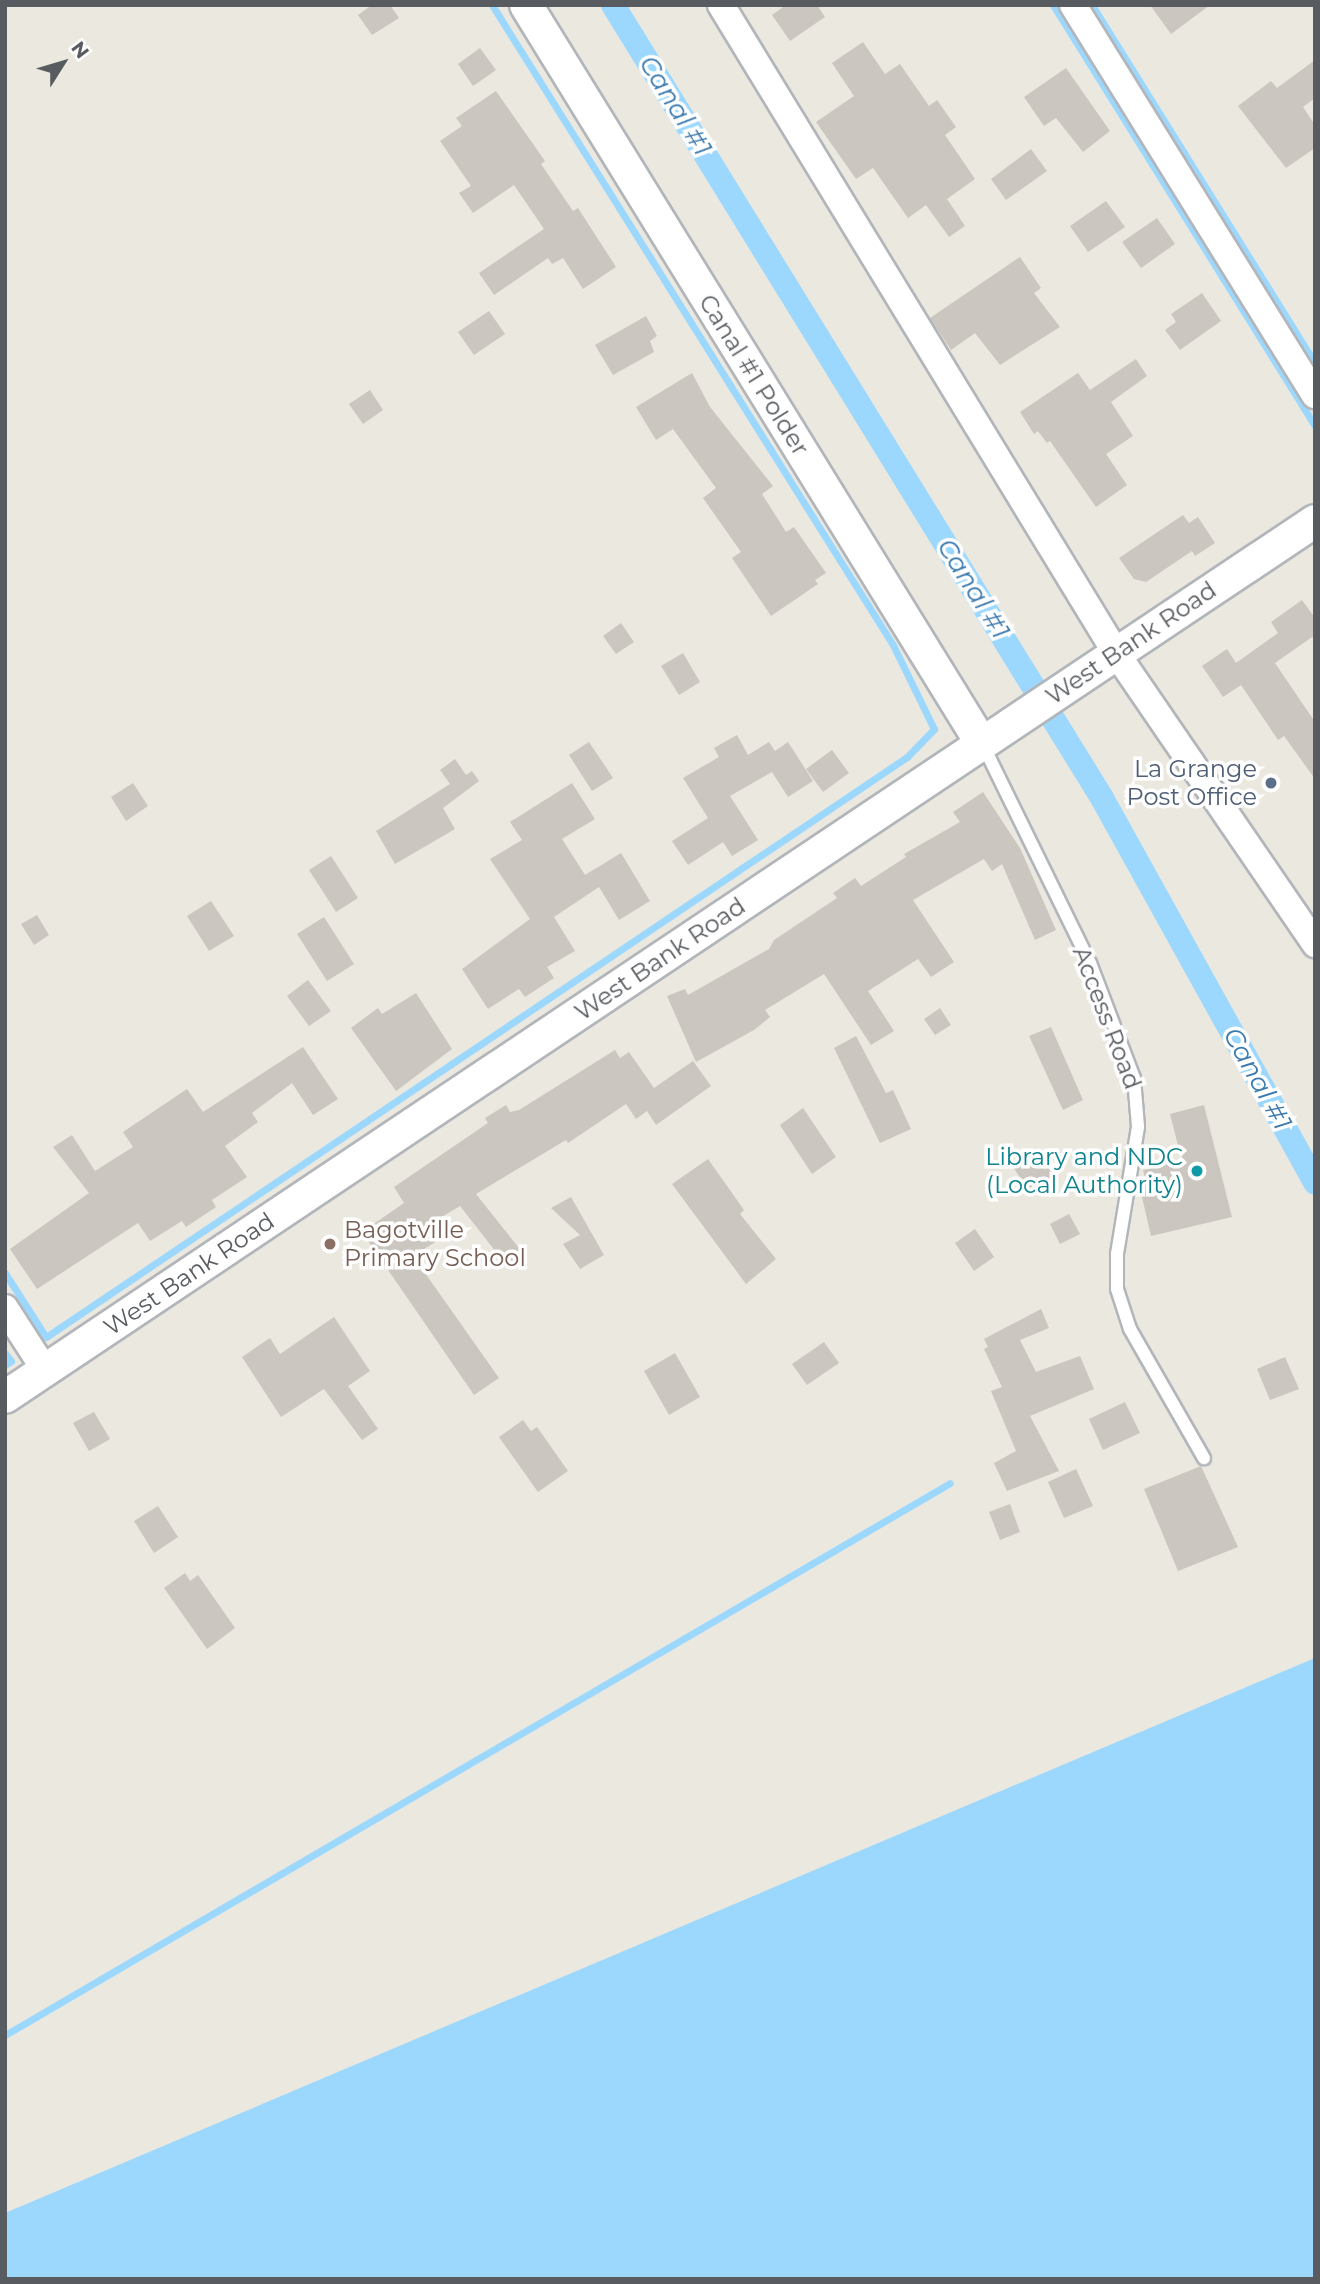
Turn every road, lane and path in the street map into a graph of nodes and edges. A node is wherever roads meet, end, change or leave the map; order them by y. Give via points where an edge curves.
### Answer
1 (526, 5) edge
2 (721, 5) edge
3 (1073, 5) edge
4 (1315, 394) edge
5 (1315, 521) edge
6 (1105, 660) junction
7 (982, 744) junction
8 (1315, 944) edge
9 (5, 1308) edge
10 (45, 1370) junction
11 (5, 1397) edge
12 (1203, 1458) dead end

1 - 7 street, Canal #1 Polder
2 - 6 street
3 - 4 street
5 - 6 street, West Bank Road
6 - 7 street, West Bank Road
6 - 8 street
7 - 10 street, West Bank Road
7 - 12 lane, Access Road via 1090,963 1134,1078 1138,1127 1117,1254 1117,1290 1130,1329
9 - 10 street
10 - 11 street, West Bank Road

